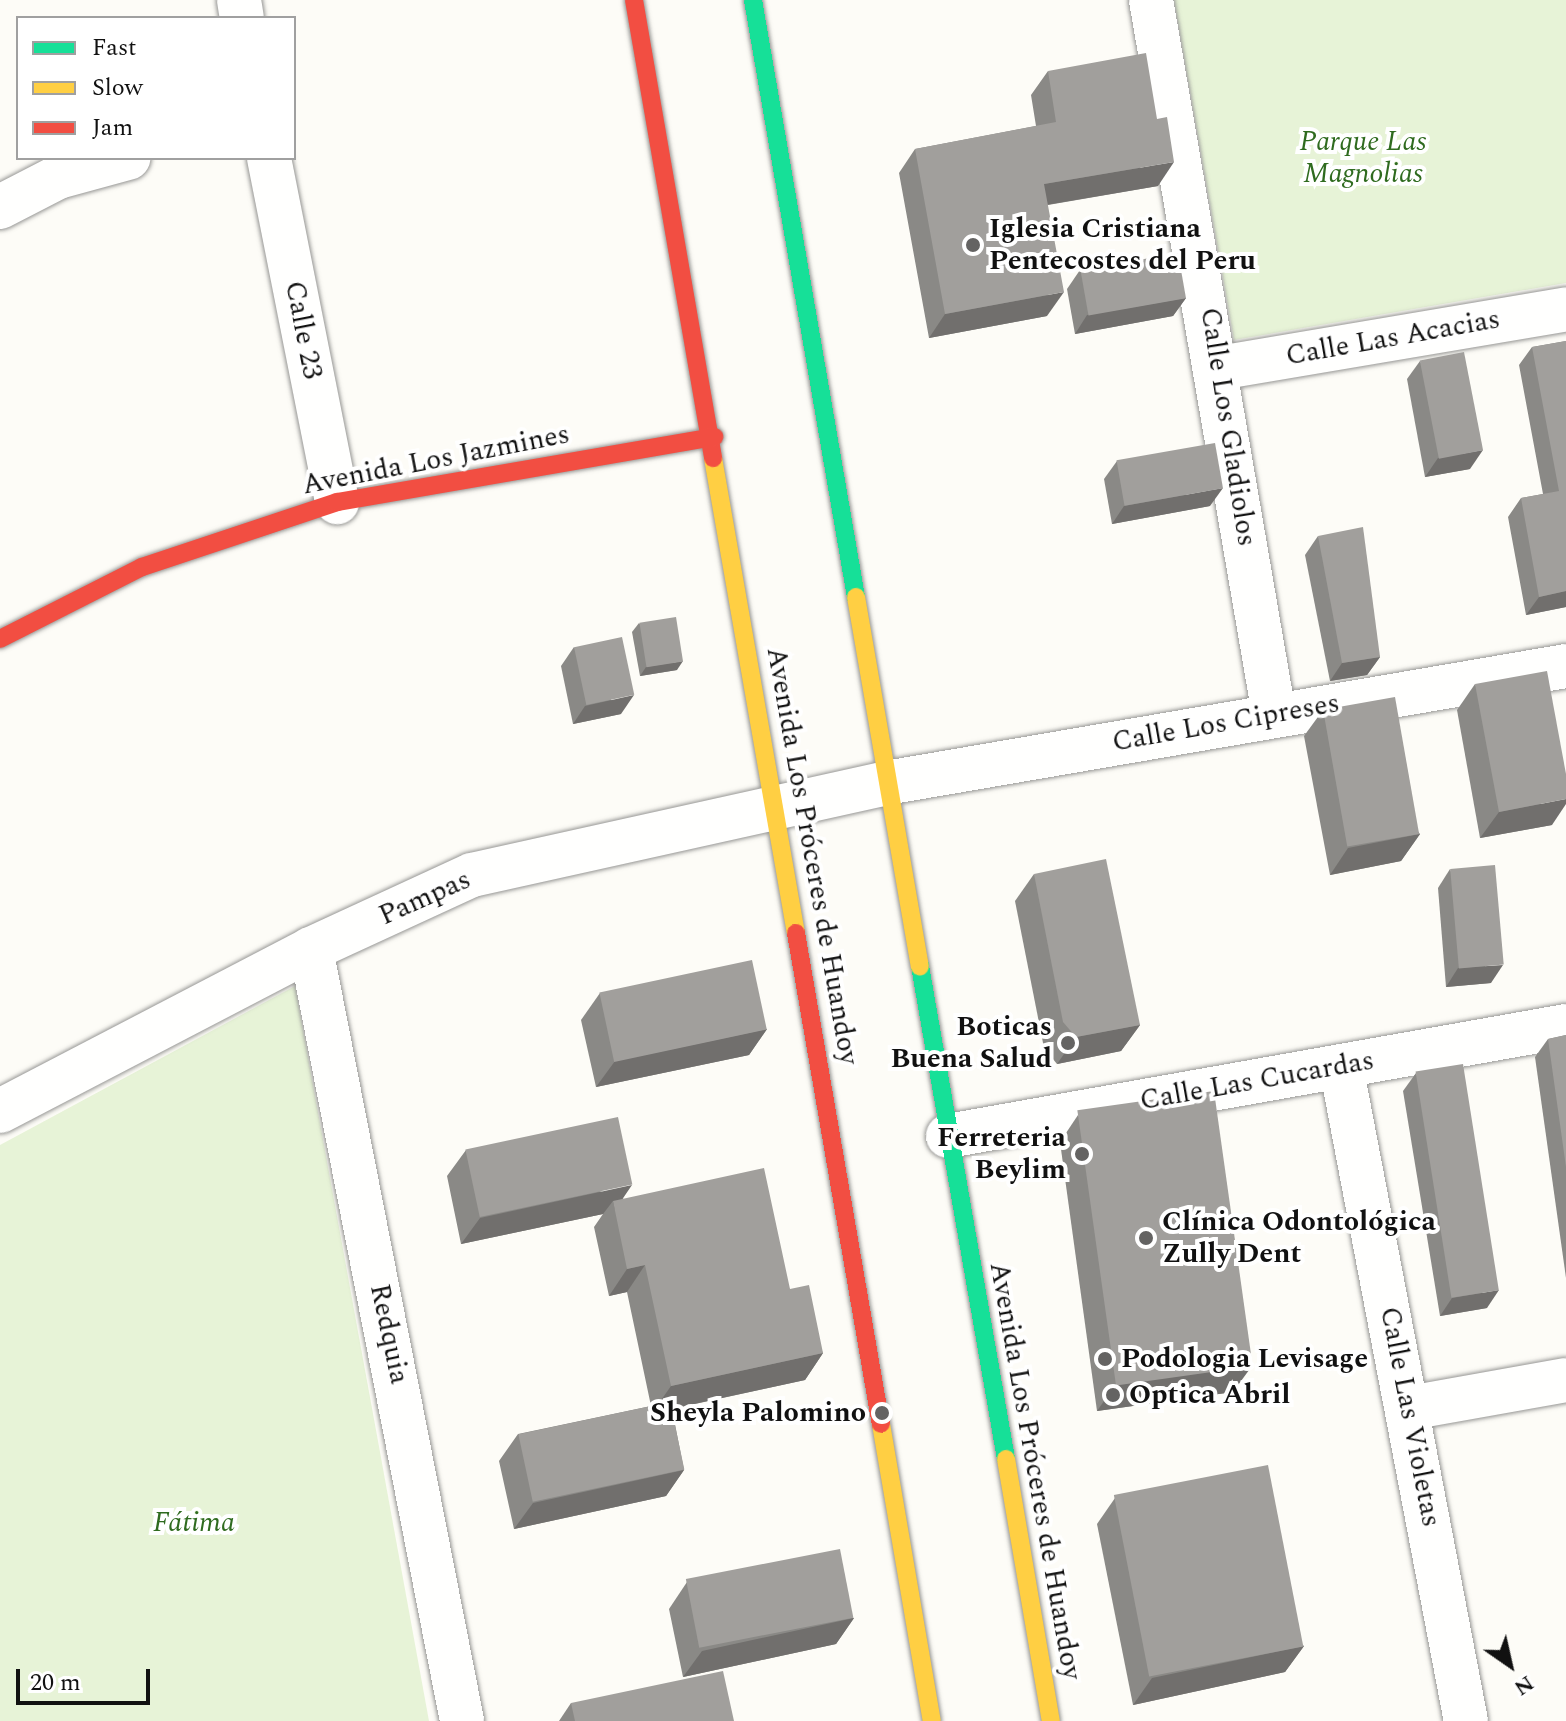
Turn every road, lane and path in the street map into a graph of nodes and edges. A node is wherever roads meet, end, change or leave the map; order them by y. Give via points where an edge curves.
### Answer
1 (634, 0) edge
2 (753, 0) edge
3 (1151, 0) edge
4 (121, 160) edge
5 (269, 160) edge
6 (0, 207) edge
7 (1566, 309) edge
8 (1219, 368) junction
9 (714, 437) junction
10 (337, 502) junction
11 (0, 639) edge
12 (1566, 666) edge
13 (1274, 714) junction
14 (886, 783) junction
15 (775, 810) junction
16 (311, 949) junction
17 (1566, 1026) edge
18 (1341, 1066) junction
19 (0, 1111) edge
20 (948, 1136) junction
21 (1566, 1380) edge
22 (1409, 1408) junction
23 (462, 1721) edge
24 (932, 1721) edge
25 (1051, 1721) edge
26 (1466, 1721) edge

1 - 9 main road, Avenida Los Próceres de Huandoy
2 - 14 main road, Avenida Los Próceres de Huandoy
3 - 8 street, Calle Los Gladiolos
4 - 6 street via 58,177
5 - 10 street, Calle 23
7 - 8 street, Calle Las Acacias
8 - 13 street, Calle Los Gladiolos
9 - 10 main road, Avenida Los Jazmines
9 - 15 main road, Avenida Los Próceres de Huandoy
10 - 11 main road, Avenida Los Jazmines via 142,567
12 - 13 street, Calle Los Cipreses
13 - 14 street, Calle Los Cipreses
14 - 15 street, Pampas
14 - 20 main road, Avenida Los Próceres de Huandoy
15 - 16 street, Pampas via 472,875
15 - 24 main road, Avenida Los Próceres de Huandoy
16 - 19 street, Pampas
16 - 23 street, Redquia
17 - 18 street, Calle Las Cucardas
18 - 20 street, Calle Las Cucardas
18 - 22 street, Calle Las Violetas
20 - 25 main road, Avenida Los Próceres de Huandoy
21 - 22 street
22 - 26 street, Calle Las Violetas

